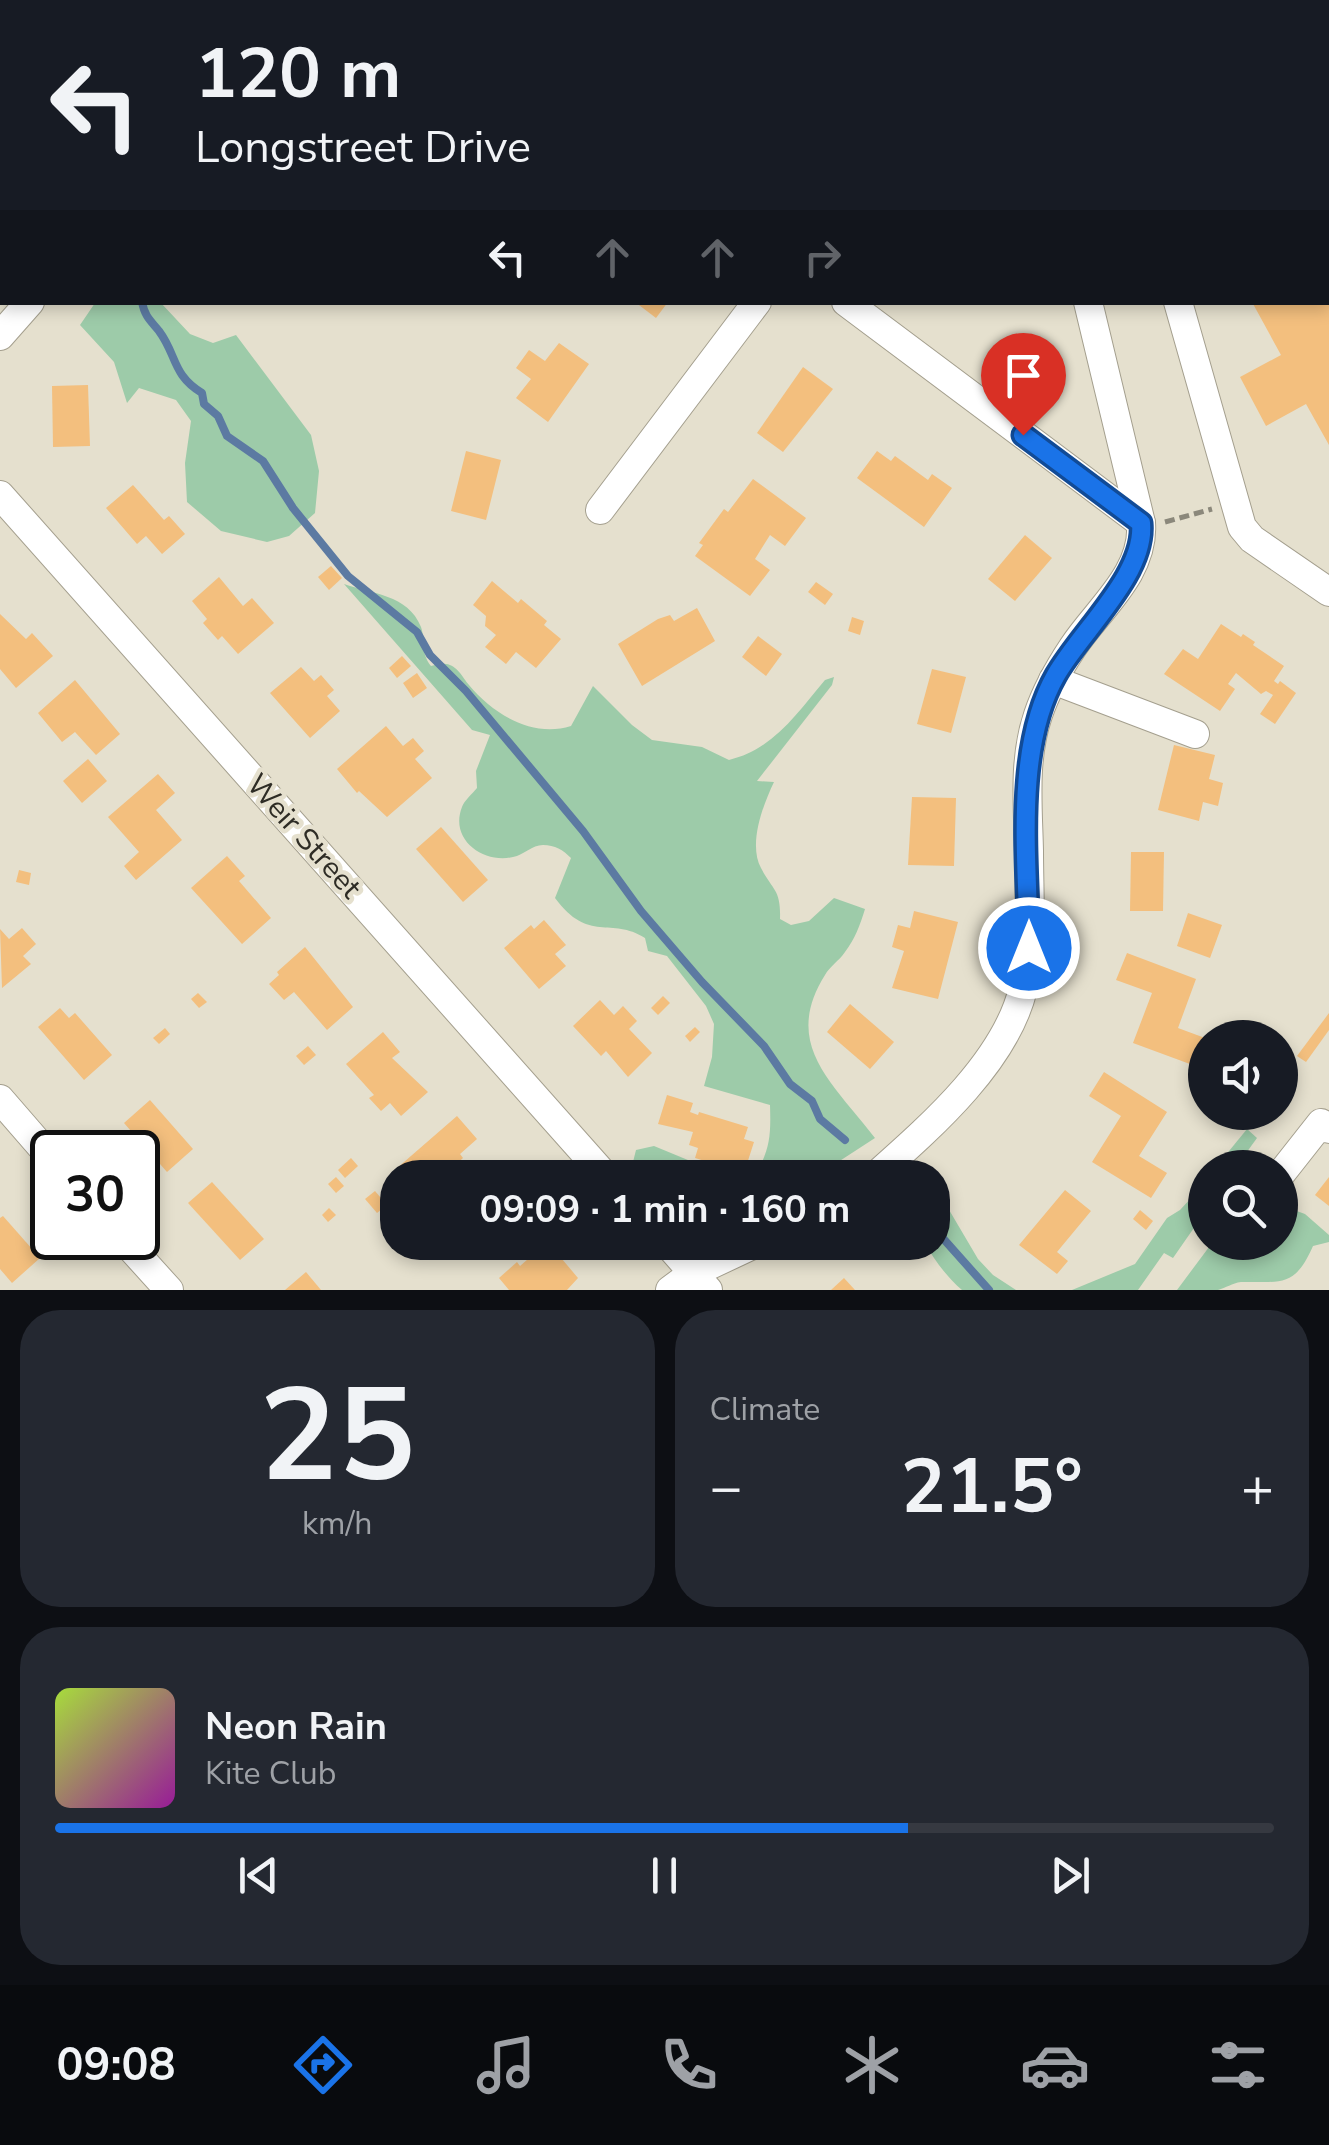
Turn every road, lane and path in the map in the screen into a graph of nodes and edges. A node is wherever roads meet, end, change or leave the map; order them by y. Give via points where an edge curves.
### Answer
1 (27, 305) edge
2 (755, 305) edge
3 (850, 305) edge
4 (1089, 305) edge
5 (1179, 305) edge
6 (0, 336) edge
7 (0, 494) edge
8 (1234, 503) junction
9 (600, 510) dead end
10 (1141, 526) junction
11 (1329, 592) edge
12 (1053, 680) junction
13 (1195, 734) dead end
14 (0, 1099) edge
15 (1325, 1126) edge
16 (30, 1133) edge
17 (1298, 1156) edge
18 (591, 1160) edge
19 (892, 1160) edge
20 (142, 1260) edge
21 (682, 1260) edge
22 (732, 1260) edge
23 (701, 1281) edge
24 (169, 1290) edge
25 (670, 1290) edge

1 - 6 street
2 - 9 street
3 - 10 street
4 - 10 street
5 - 8 street
7 - 18 street, Weir Street
8 - 10 path
8 - 11 street via 1252,539
10 - 12 street via 1132,568
12 - 13 street
12 - 19 street via 1029,752 1029,948 1022,990 997,1048
14 - 16 street
15 - 17 street
20 - 24 street
21 - 23 street
22 - 23 street
23 - 25 street

